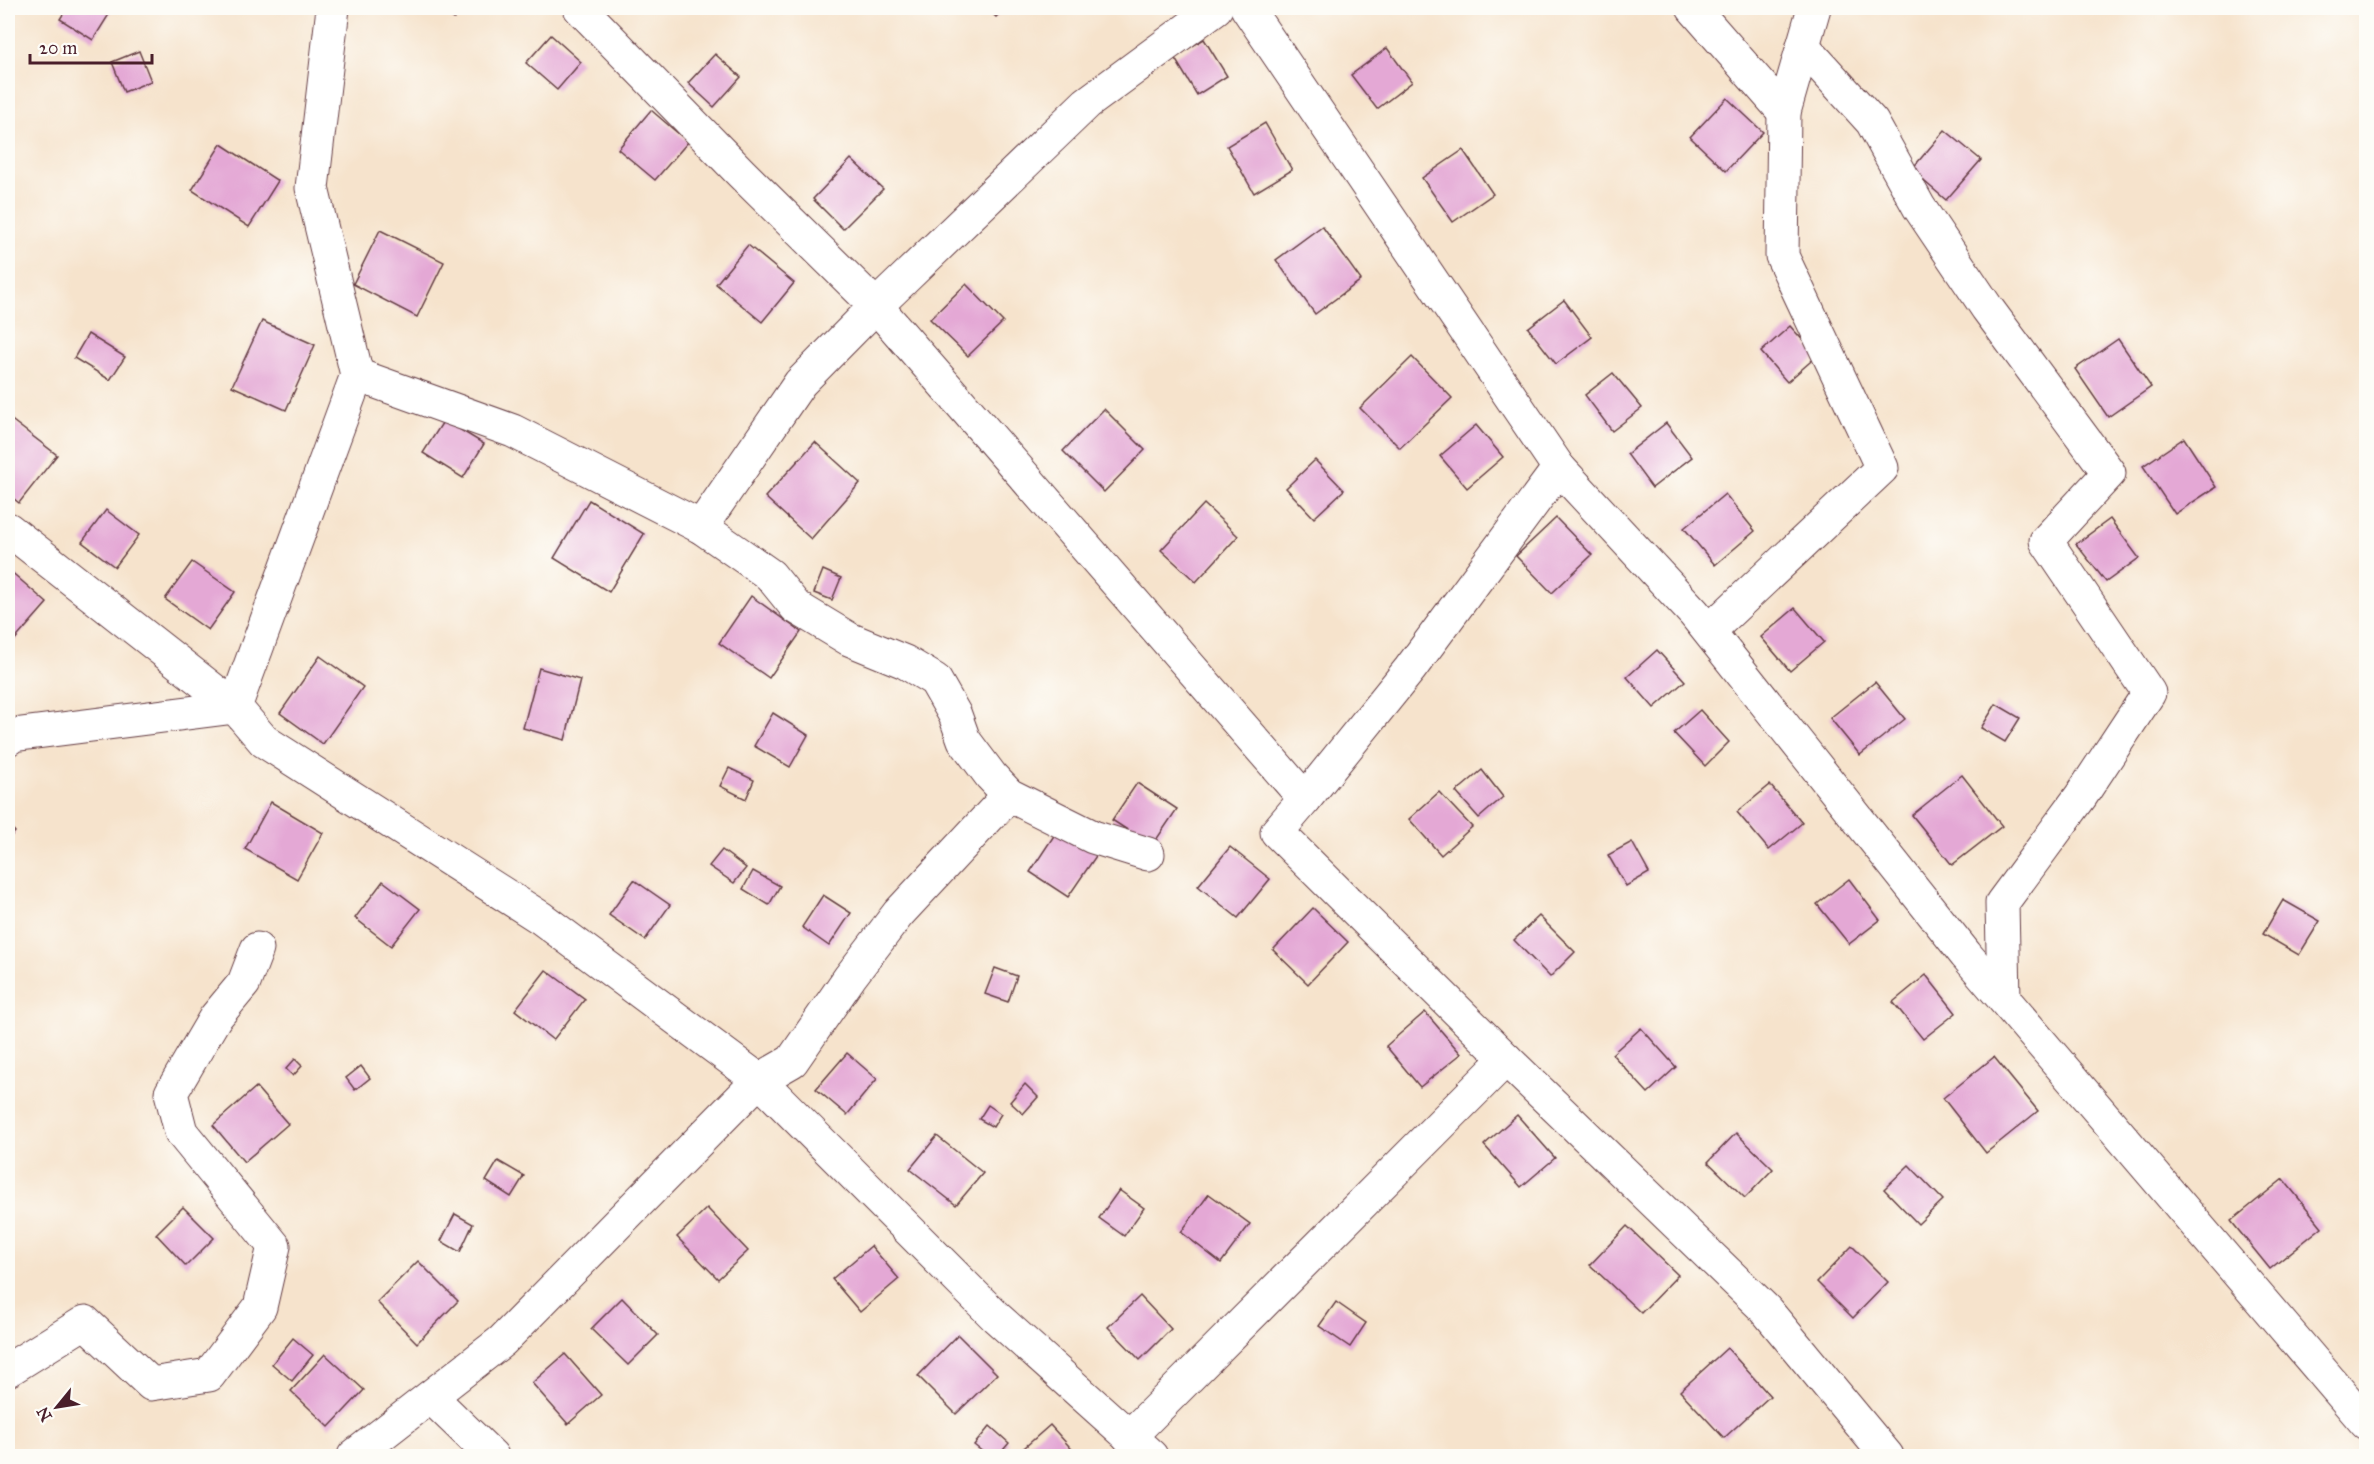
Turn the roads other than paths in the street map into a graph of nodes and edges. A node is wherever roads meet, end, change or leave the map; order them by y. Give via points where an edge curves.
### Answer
1 (333, 8) edge
2 (580, 8) edge
3 (1216, 8) edge
4 (1247, 8) edge
5 (1693, 8) edge
6 (1814, 8) edge
7 (1803, 46) junction
8 (1784, 112) junction
9 (876, 306) junction
10 (357, 375) junction
11 (1559, 468) junction
12 (701, 527) junction
13 (8, 529) edge
14 (1708, 631) junction
15 (235, 707) junction
16 (8, 739) edge
17 (1009, 795) junction
18 (1305, 799) junction
19 (1148, 854) dead end
20 (256, 949) dead end
21 (2004, 999) junction
22 (1506, 1059) junction
23 (759, 1080) junction
24 (8, 1370) edge
25 (431, 1397) junction
26 (2367, 1423) edge
27 (1140, 1447) edge
28 (354, 1456) edge
29 (492, 1456) edge
30 (1887, 1456) edge

1 - 10 street via 312,188
2 - 9 street
3 - 9 street via 1087,102
4 - 11 street
5 - 8 street
6 - 7 street
7 - 8 street
7 - 21 street via 1872,122 1918,207 2109,473 2046,540 2149,693 2081,796 2002,903
8 - 14 street via 1782,256 1882,468
9 - 12 street via 800,383
9 - 18 street
10 - 12 street via 513,431
10 - 15 street
11 - 14 street
11 - 18 street via 1410,669
12 - 17 street via 770,575 796,607 849,639 905,662 935,680 964,740
13 - 15 street
14 - 21 street
15 - 16 street via 13,735
15 - 23 street via 264,741 541,918
17 - 19 street via 1093,837
17 - 23 street via 898,914 792,1061
18 - 22 street via 1277,832
20 - 24 street via 244,983 215,1018 171,1093 181,1132 274,1246 260,1307 209,1375 151,1384 85,1322
21 - 26 street
22 - 27 street
22 - 30 street via 1765,1309
23 - 25 street via 502,1341
23 - 27 street via 996,1317
25 - 28 street
25 - 29 street

